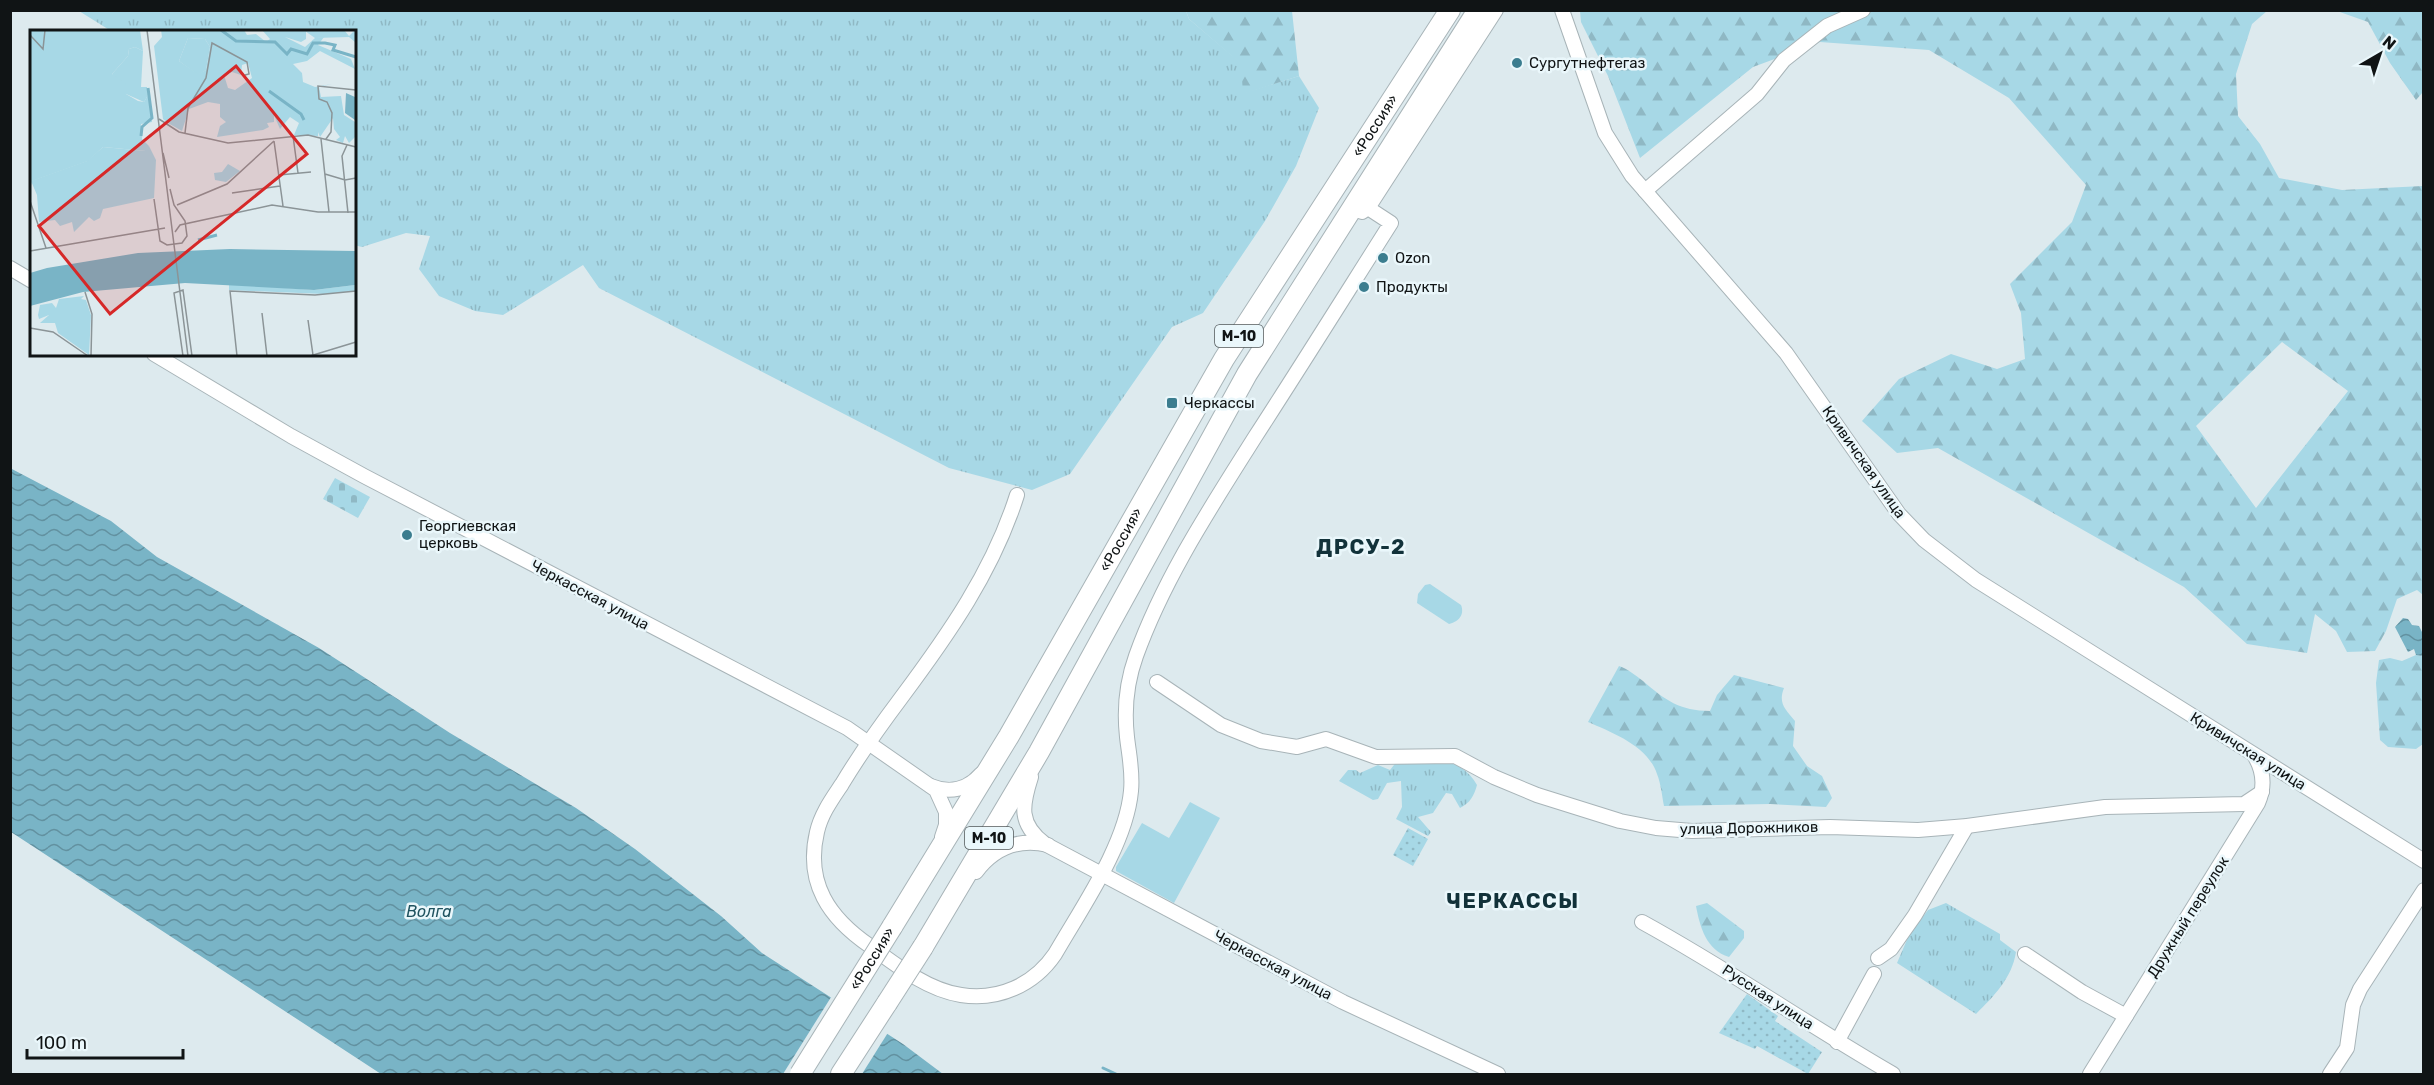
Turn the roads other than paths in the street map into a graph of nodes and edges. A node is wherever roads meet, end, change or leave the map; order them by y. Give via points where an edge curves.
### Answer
1 (1450, 10) edge
2 (1478, 10) edge
3 (1496, 10) edge
4 (1553, 10) edge
5 (1562, 10) edge
6 (1863, 10) edge
7 (1569, 32) junction
8 (1645, 191) junction
9 (1368, 208) junction
10 (1345, 223) junction
11 (10, 268) edge
12 (30, 280) edge
13 (157, 356) edge
14 (1017, 495) dead end
15 (1157, 682) dead end
16 (1009, 736) junction
17 (868, 742) junction
18 (1039, 752) junction
19 (2254, 755) junction
20 (930, 785) junction
21 (2262, 792) junction
22 (1966, 826) junction
23 (1052, 847) junction
24 (2424, 861) edge
25 (1100, 873) junction
26 (2424, 890) edge
27 (907, 902) junction
28 (1642, 922) dead end
29 (938, 923) junction
30 (2025, 954) dead end
31 (1878, 958) dead end
32 (1874, 974) dead end
33 (2126, 1016) junction
34 (1838, 1042) junction
35 (2094, 1073) edge
36 (800, 1074) edge
37 (841, 1074) edge
38 (1498, 1074) edge
39 (1893, 1074) edge
40 (2330, 1074) edge

1 - 16 highway, «Россия» / М-10 via 1224,359
2 - 10 highway, «Россия» / М-10
3 - 9 street
4 - 7 street
5 - 7 street, Кривичская улица
6 - 8 street via 1827,26 1784,60 1757,94
7 - 8 street, Кривичская улица via 1605,133
8 - 19 street, Кривичская улица via 1786,353 1892,505 1924,540 1976,580
9 - 10 street
9 - 25 street via 1391,222 1197,530 1136,656 1126,714 1132,771 1129,804 1120,835
10 - 18 highway, «Россия» / М-10 via 1210,438
11 - 12 street
13 - 17 street, Черкасская улица via 364,476
14 - 17 street via 1006,529 970,599
15 - 22 street, улица Дорожников via 1221,725 1261,741 1297,747 1326,739 1376,757 1455,756 1537,795 1656,828 1918,830
16 - 20 street, Черкасская улица via 971,783 949,790
16 - 27 highway, «Россия» / М-10
17 - 20 street, Черкасская улица
17 - 25 street via 820,822 814,856 816,880 838,920 910,974 963,996 989,996 1021,986 1051,959
18 - 23 street, Черкасская улица via 1023,811 1033,833
18 - 29 highway, М-10
19 - 21 street via 2261,770
19 - 24 street, Кривичская улица
20 - 27 street, Черкасская улица via 944,805 946,825
21 - 22 street, улица Дорожников via 2244,804 2105,807
21 - 33 street, Дружный переулок
22 - 31 street via 1915,915 1891,949
23 - 25 street, Черкасская улица
23 - 29 street, Черкасская улица via 1019,843 993,854
25 - 38 street, Черкасская улица via 1343,1002
26 - 40 street via 2360,989 2353,1005 2347,1048
27 - 36 highway, «Россия» / М-10, bridge
28 - 34 street, Русская улица via 1703,955
29 - 37 highway, М-10, bridge
30 - 33 street
32 - 34 street
33 - 35 street, Дружный переулок
34 - 39 street, Русская улица

